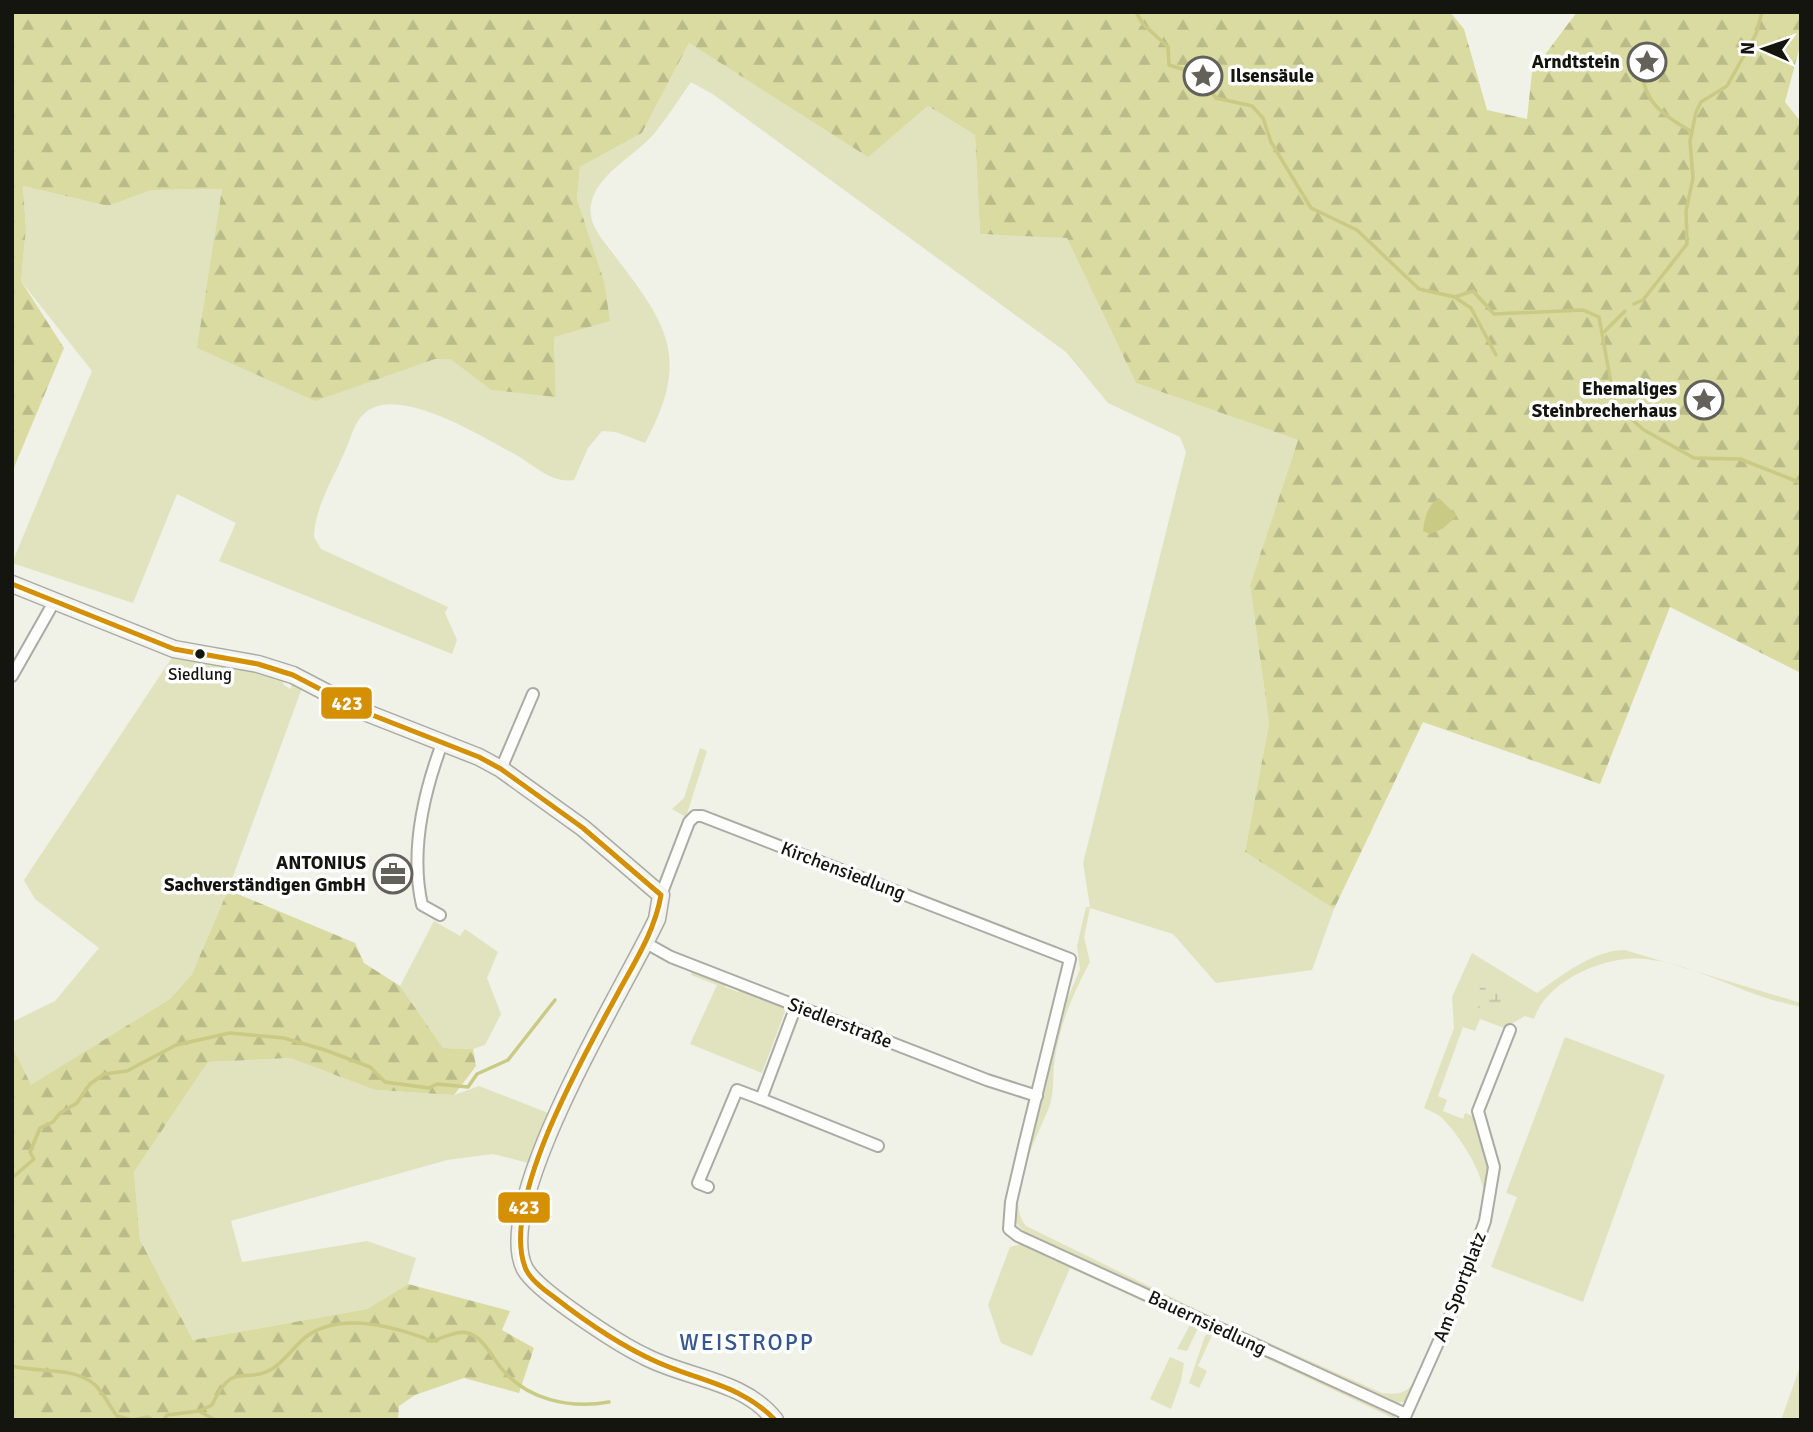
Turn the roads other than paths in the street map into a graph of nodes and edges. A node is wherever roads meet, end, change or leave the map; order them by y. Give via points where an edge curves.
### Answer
1 (12, 584) edge
2 (54, 602) junction
3 (12, 676) edge
4 (533, 694) dead end
5 (443, 741) junction
6 (502, 769) junction
7 (661, 895) junction
8 (440, 915) dead end
9 (646, 943) junction
10 (796, 1006) junction
11 (1510, 1030) dead end
12 (1037, 1096) junction
13 (761, 1099) junction
14 (878, 1146) dead end
15 (708, 1186) dead end
16 (1405, 1417) edge
17 (775, 1420) edge

1 - 2 street
2 - 3 street
2 - 5 street via 174,649 293,675 362,710
4 - 6 street
5 - 6 street
5 - 8 street via 418,841 422,905
6 - 7 street via 583,828
7 - 9 street
7 - 12 street, Kirchensiedlung via 689,822 702,816 1070,959
9 - 10 street, Siedlerstraße
9 - 17 street via 556,1118 523,1209 519,1247 524,1267 539,1286 642,1356 752,1397
10 - 12 street, Siedlerstraße
10 - 13 street
11 - 16 street, Am Sportplatz via 1478,1111 1494,1167 1485,1221 1455,1305
12 - 16 street, Bauernsiedlung via 1011,1202 1009,1229
13 - 14 street
13 - 15 street via 737,1090 698,1183

